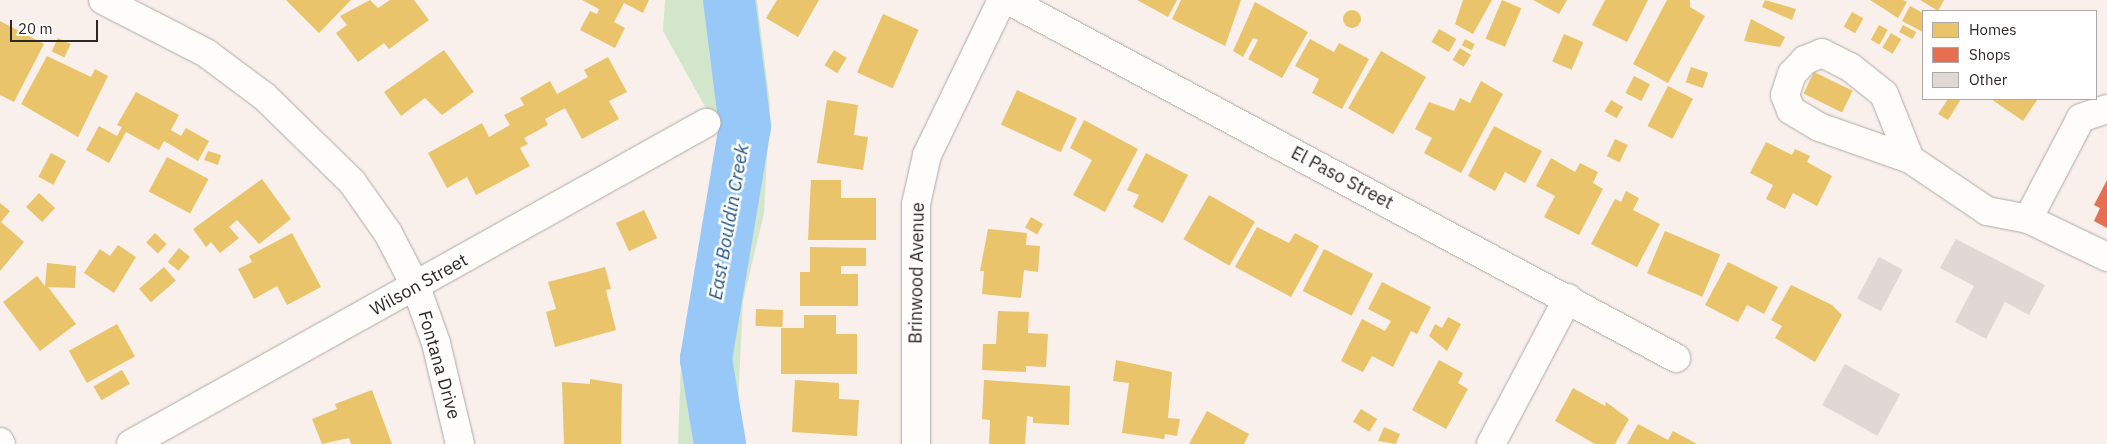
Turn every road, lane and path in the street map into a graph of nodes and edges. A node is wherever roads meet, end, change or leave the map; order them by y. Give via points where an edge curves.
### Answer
1 (103, 0) edge
2 (1002, 0) edge
3 (1008, 0) edge
4 (2097, 98) edge
5 (2107, 108) edge
6 (706, 123) dead end
7 (1910, 159) junction
8 (2028, 219) junction
9 (2107, 257) edge
10 (416, 287) junction
11 (1568, 298) junction
12 (1676, 358) dead end
13 (131, 444) edge
14 (460, 444) edge
15 (916, 444) edge
16 (1491, 444) edge

1 - 10 street, Fontana Drive via 206,53 264,96 352,182 388,233
2 - 15 street, Brinwood Avenue via 927,155 916,204
3 - 11 street, El Paso Street
4 - 5 street
5 - 8 street via 2081,118
6 - 10 street, Wilson Street
7 - 7 street via 1884,94 1850,67 1822,53 1805,60 1792,74 1785,95 1791,110 1819,127
7 - 8 street via 1986,212
8 - 9 street
10 - 13 street, Wilson Street
10 - 14 street, Fontana Drive via 436,344
11 - 12 street, El Paso Street
11 - 16 street

